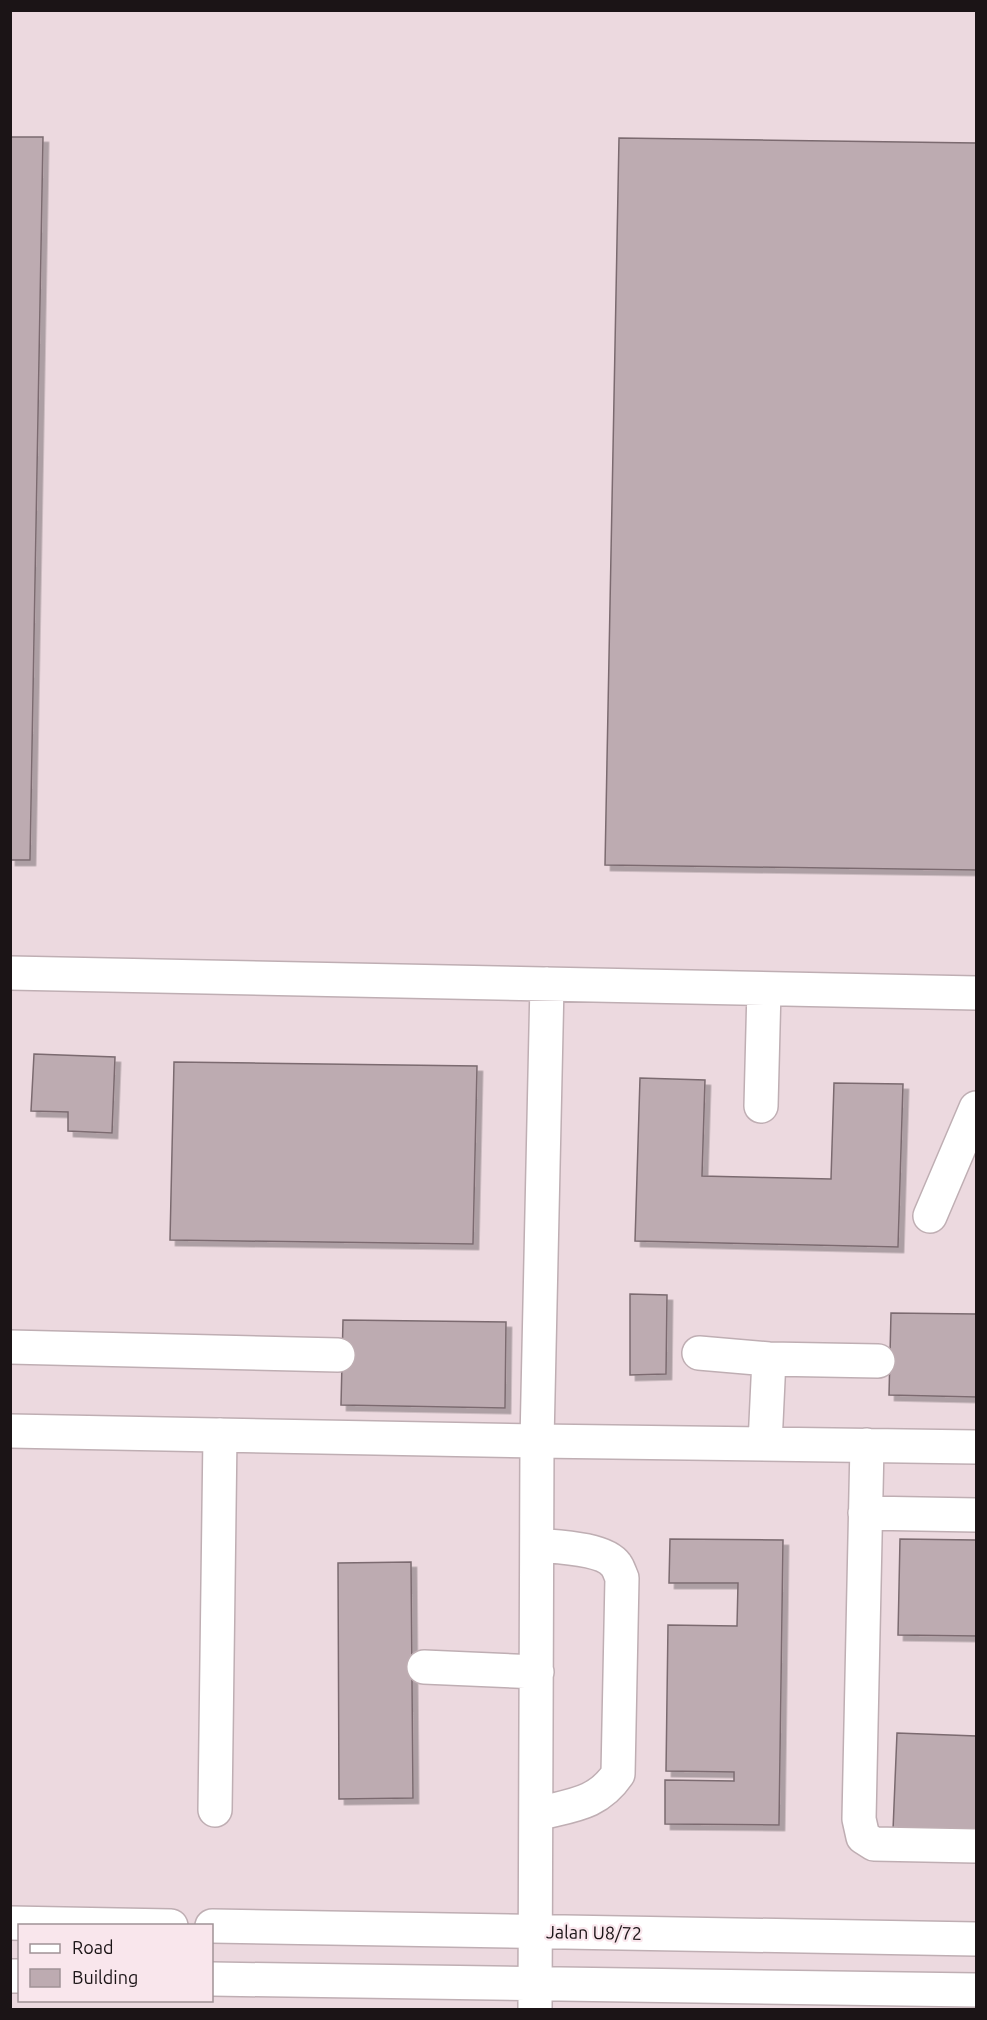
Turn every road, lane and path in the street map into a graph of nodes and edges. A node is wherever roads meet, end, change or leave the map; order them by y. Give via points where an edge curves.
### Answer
1 (10, 973) edge
2 (547, 984) junction
3 (764, 989) junction
4 (976, 993) edge
5 (762, 1106) dead end
6 (976, 1108) edge
7 (930, 1216) dead end
8 (10, 1347) edge
9 (699, 1353) dead end
10 (338, 1355) dead end
11 (768, 1359) junction
12 (878, 1361) dead end
13 (10, 1431) edge
14 (220, 1435) junction
15 (537, 1441) junction
16 (765, 1444) junction
17 (867, 1445) junction
18 (976, 1446) edge
19 (865, 1513) junction
20 (976, 1515) edge
21 (537, 1545) junction
22 (424, 1667) dead end
23 (537, 1672) junction
24 (215, 1810) dead end
25 (537, 1814) junction
26 (976, 1846) edge
27 (10, 1923) edge
28 (64, 1924) edge
29 (213, 1926) edge
30 (536, 1932) junction
31 (976, 1939) edge
32 (213, 1979) edge
33 (976, 1990) edge
34 (536, 1996) edge

1 - 2 street
2 - 3 street
2 - 15 street
3 - 4 street
3 - 5 street
6 - 7 street
8 - 10 street
9 - 11 street
11 - 12 street
11 - 16 street
13 - 14 street
14 - 15 street
14 - 24 street
15 - 16 street
15 - 21 street
16 - 17 street
17 - 18 street
17 - 19 street
19 - 20 street
19 - 26 street via 859,1819 863,1837 874,1844
21 - 23 street
21 - 25 street via 604,1556 616,1564 622,1578 618,1774 594,1798
22 - 23 street
23 - 25 street
25 - 30 street
27 - 28 street
29 - 30 street, Jalan U8/72
30 - 31 street, Jalan U8/72
30 - 34 street
32 - 34 street
33 - 34 street

